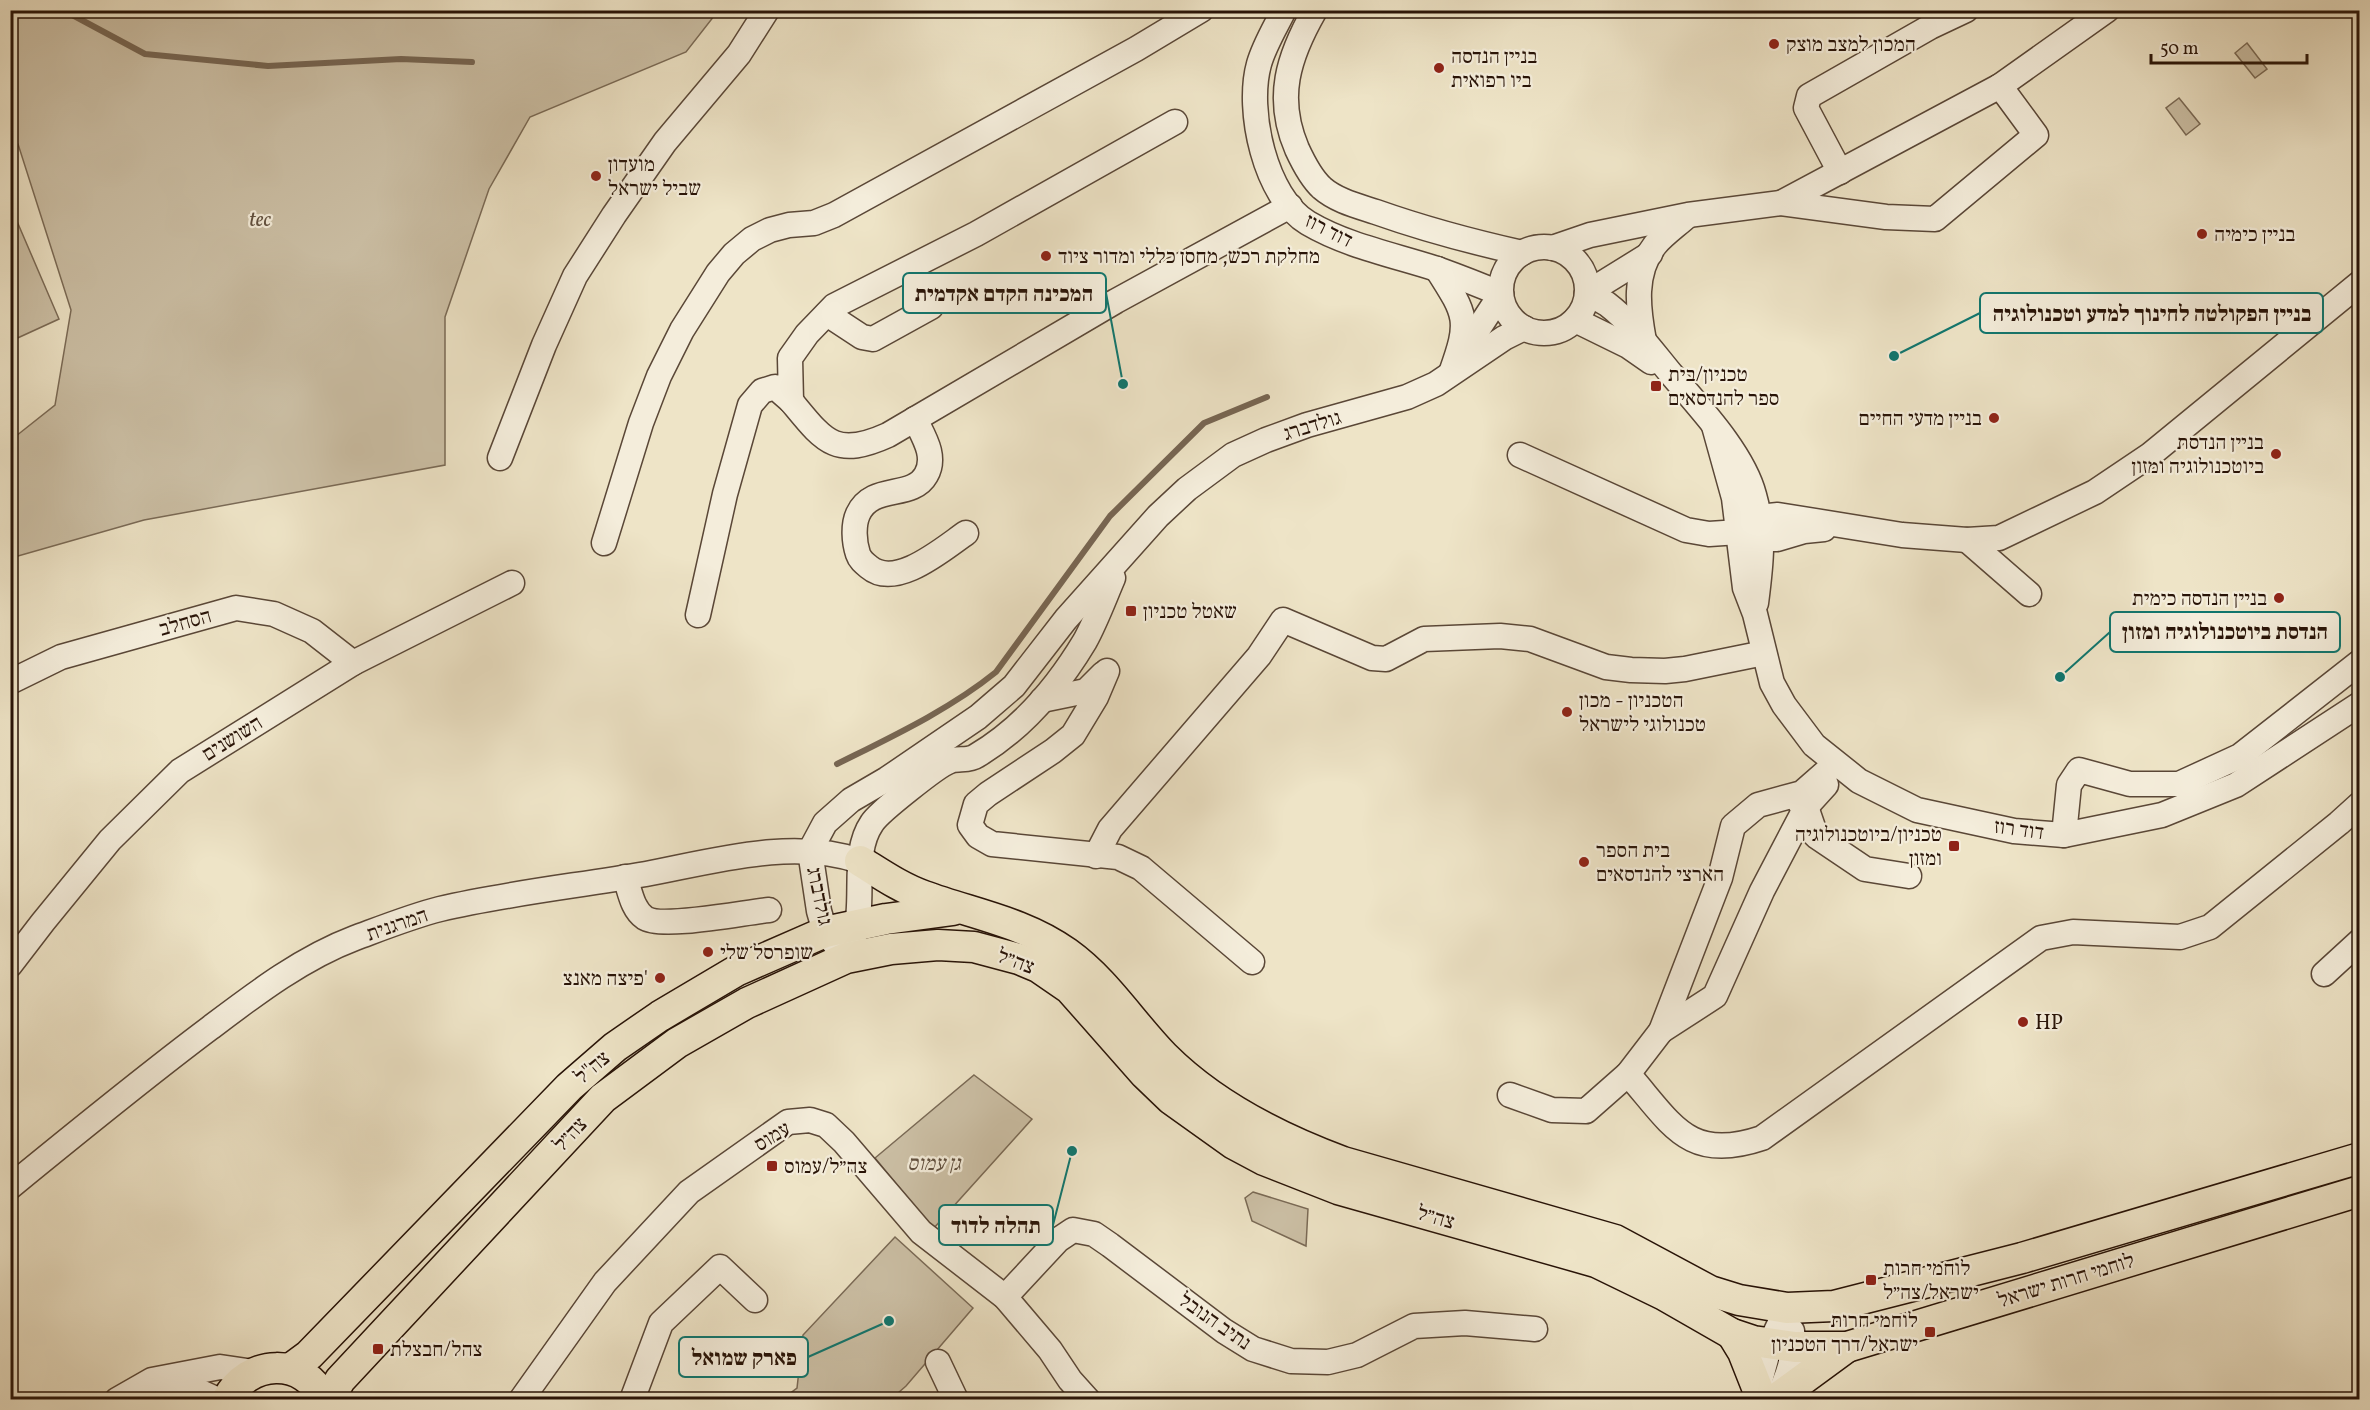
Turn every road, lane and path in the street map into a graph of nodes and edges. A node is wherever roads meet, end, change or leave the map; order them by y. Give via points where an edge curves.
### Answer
1 (767, 10) edge
2 (1201, 10) edge
3 (1284, 10) edge
4 (1315, 10) edge
5 (1966, 10) edge
6 (2107, 10) edge
7 (1926, 19) edge
8 (2000, 86) junction
9 (1175, 122) dead end
10 (1840, 172) junction
11 (1781, 203) junction
12 (1290, 206) junction
13 (1688, 215) junction
14 (1552, 248) junction
15 (1522, 253) junction
16 (1650, 254) junction
17 (1437, 269) junction
18 (2360, 283) edge
19 (1587, 292) junction
20 (1501, 294) junction
21 (931, 307) dead end
22 (827, 314) junction
23 (1575, 320) junction
24 (1524, 328) junction
25 (1644, 341) junction
26 (1451, 373) junction
27 (1673, 376) junction
28 (790, 401) junction
29 (915, 419) junction
30 (1714, 426) junction
31 (1520, 455) dead end
32 (500, 458) dead end
33 (1761, 528) junction
34 (1739, 532) junction
35 (966, 533) dead end
36 (1999, 538) junction
37 (1967, 540) junction
38 (604, 543) dead end
39 (1122, 557) junction
40 (512, 583) dead end
41 (1109, 587) junction
42 (1755, 614) junction
43 (698, 615) dead end
44 (1764, 653) junction
45 (2360, 662) edge
46 (353, 663) junction
47 (10, 682) edge
48 (1070, 695) junction
49 (1042, 700) junction
50 (2360, 704) edge
51 (1053, 752) junction
52 (948, 761) junction
53 (1838, 766) junction
54 (1798, 802) junction
55 (2360, 804) edge
56 (2064, 835) junction
57 (810, 851) junction
58 (1096, 855) junction
59 (860, 861) junction
60 (1909, 876) dead end
61 (626, 877) junction
62 (769, 909) dead end
63 (980, 913) junction
64 (859, 924) junction
65 (825, 932) junction
66 (2360, 941) edge
67 (846, 958) junction
68 (1252, 962) dead end
69 (10, 965) edge
70 (2324, 974) dead end
71 (1661, 1031) junction
72 (1628, 1074) junction
73 (1510, 1095) dead end
74 (2360, 1158) edge
75 (10, 1187) edge
76 (2360, 1191) edge
77 (1005, 1298) junction
78 (754, 1300) dead end
79 (1787, 1308) junction
80 (1535, 1329) dead end
81 (1732, 1334) junction
82 (1782, 1346) junction
83 (1847, 1347) junction
84 (938, 1362) dead end
85 (290, 1369) junction
86 (254, 1372) junction
87 (152, 1380) junction
88 (1763, 1396) edge
89 (117, 1400) edge
90 (218, 1400) edge
91 (227, 1400) edge
92 (324, 1400) edge
93 (329, 1400) edge
94 (521, 1400) edge
95 (632, 1400) edge
96 (956, 1400) edge
97 (1088, 1400) edge

1 - 32 street via 739,54 665,142 575,276
2 - 38 street via 1136,50 834,214 814,224 770,230 734,254 682,330 659,376
3 - 12 street, דוד רוז via 1259,64 1255,121 1273,179
4 - 15 street, דוד רוז via 1289,66 1284,101 1303,162 1322,188 1346,202 1396,220
5 - 7 street
6 - 8 street
7 - 10 street via 1809,96 1806,108
8 - 10 street
8 - 11 street via 2036,135 1935,219 1886,217
9 - 22 street via 976,234 834,306
10 - 11 street
11 - 13 street
12 - 17 street, דוד רוז via 1306,222 1344,240
12 - 29 street via 1116,301
13 - 14 street via 1590,235
13 - 16 street
14 - 15 street via 1533,248
14 - 19 street via 1578,264
15 - 20 street via 1505,272
16 - 19 street
16 - 25 street via 1639,288
17 - 20 street, דוד רוז
17 - 26 street via 1463,316 1462,341
18 - 36 street via 2150,455 2095,492
19 - 23 street
19 - 25 street, דוד רוז via 1607,305
20 - 24 street via 1513,321
20 - 26 street
21 - 22 street via 873,339 862,337
22 - 28 street via 790,358
23 - 24 street via 1551,332
23 - 27 street, דוד רוז via 1628,346
24 - 26 street, גולדברג
25 - 27 street, דוד רוז
26 - 39 street, גולדברג via 1407,397 1307,425 1233,455 1187,489
27 - 30 street, דוד רוז
28 - 29 street via 820,436 843,447 866,445
28 - 43 street via 775,387 762,392 750,405
29 - 35 street via 931,459 926,475 916,486 870,498 858,514 854,542 859,558 872,570 885,574 906,572
30 - 33 street, דוד רוז via 1736,456 1754,492
30 - 34 street, דוד רוז
31 - 34 street via 1686,530 1709,534
33 - 34 street
33 - 37 street via 1778,515 1902,535
33 - 42 street, דוד רוז via 1763,551
34 - 42 street, דוד רוז via 1745,588
36 - 37 street
36 - 37 street via 2020,587
39 - 41 street, גולדברג
39 - 57 street, גולדברג via 1066,619 1014,686 978,717 836,811
40 - 46 street, השושנים
41 - 49 street, גולדברג via 1085,639
41 - 52 street via 1009,710
42 - 44 street, דוד רוז
44 - 53 street, דוד רוז via 1784,705 1808,739
44 - 58 street via 1685,669 1631,670 1606,667 1530,639 1500,636 1424,639 1386,659 1372,658 1283,620 1259,656 1110,829
45 - 56 street via 2240,756 2179,784 2130,784 2079,770 2070,785
46 - 47 street, הסחלב via 312,631 274,614 236,608 61,657
46 - 69 street, השושנים via 180,771 110,840
48 - 49 street
48 - 51 street via 1071,714
48 - 51 street via 1086,691 1107,671 1084,719
49 - 52 street, גולדברג via 1024,721 974,758
50 - 56 street, דוד רוז via 2236,785 2162,815
51 - 58 street via 976,804 970,825 978,836 992,844
52 - 59 street, גולדברג via 880,813 870,825
53 - 54 street
53 - 54 street via 1802,793
53 - 56 street, דוד רוז via 1917,810 2014,831
54 - 60 street via 1816,836 1865,869
54 - 71 street via 1715,996
54 - 71 street via 1758,805 1733,826 1720,878
55 - 72 street via 2210,927 2180,937 2073,932 2041,938 1762,1138 1739,1146 1716,1147 1694,1142
57 - 59 street, המרגנית
57 - 61 street, המרגנית via 785,851
57 - 65 street, גולדברג
58 - 68 street via 1118,857 1142,868
59 - 63 main road via 923,896
59 - 64 street, גולדברג
61 - 62 street via 635,909 646,919 666,923
61 - 75 street, המרגנית via 439,910 333,948 295,968 231,1012 141,1079
63 - 64 main road, צה"ל via 940,910
63 - 79 main road, צה״ל via 1029,930 1068,953 1099,980 1184,1074 1231,1109 1293,1143 1343,1162 1615,1240 1710,1291
64 - 65 main road, צה"ל
64 - 67 street, גולדברג
65 - 67 street, גולדברג
65 - 85 main road, צה"ל via 736,971 660,1016 591,1066 309,1355
66 - 70 street
67 - 81 main road, צה״ל via 891,949 954,945 997,952 1029,963 1070,989 1152,1080 1185,1110 1264,1160 1314,1181 1596,1262 1644,1284
67 - 93 main road, צה״ל via 747,1002 677,1043 603,1098 340,1380
71 - 72 street
72 - 73 street via 1586,1111 1552,1110
74 - 79 main road, לוחמי חרות ישראל via 2022,1258 1834,1306
76 - 83 main road, לוחמי חרות ישראל
77 - 80 street, נתיב הנובל via 1058,1240 1073,1230 1094,1234 1253,1349 1291,1361 1328,1362 1356,1355 1414,1326 1465,1323
77 - 94 street, עמוס via 921,1232 826,1125 810,1120 788,1122 689,1192 605,1282
77 - 97 street, עמוס
78 - 95 street via 720,1267 661,1323
79 - 82 street
81 - 82 main road, צה״ל
81 - 88 main road
82 - 83 main road, לוחמי חרות ישראל
82 - 88 street
83 - 88 main road
84 - 96 street
85 - 86 main road via 265,1368
85 - 92 main road via 313,1382
86 - 87 street via 220,1367
86 - 91 main road via 241,1379
87 - 89 street
87 - 90 street via 183,1386

